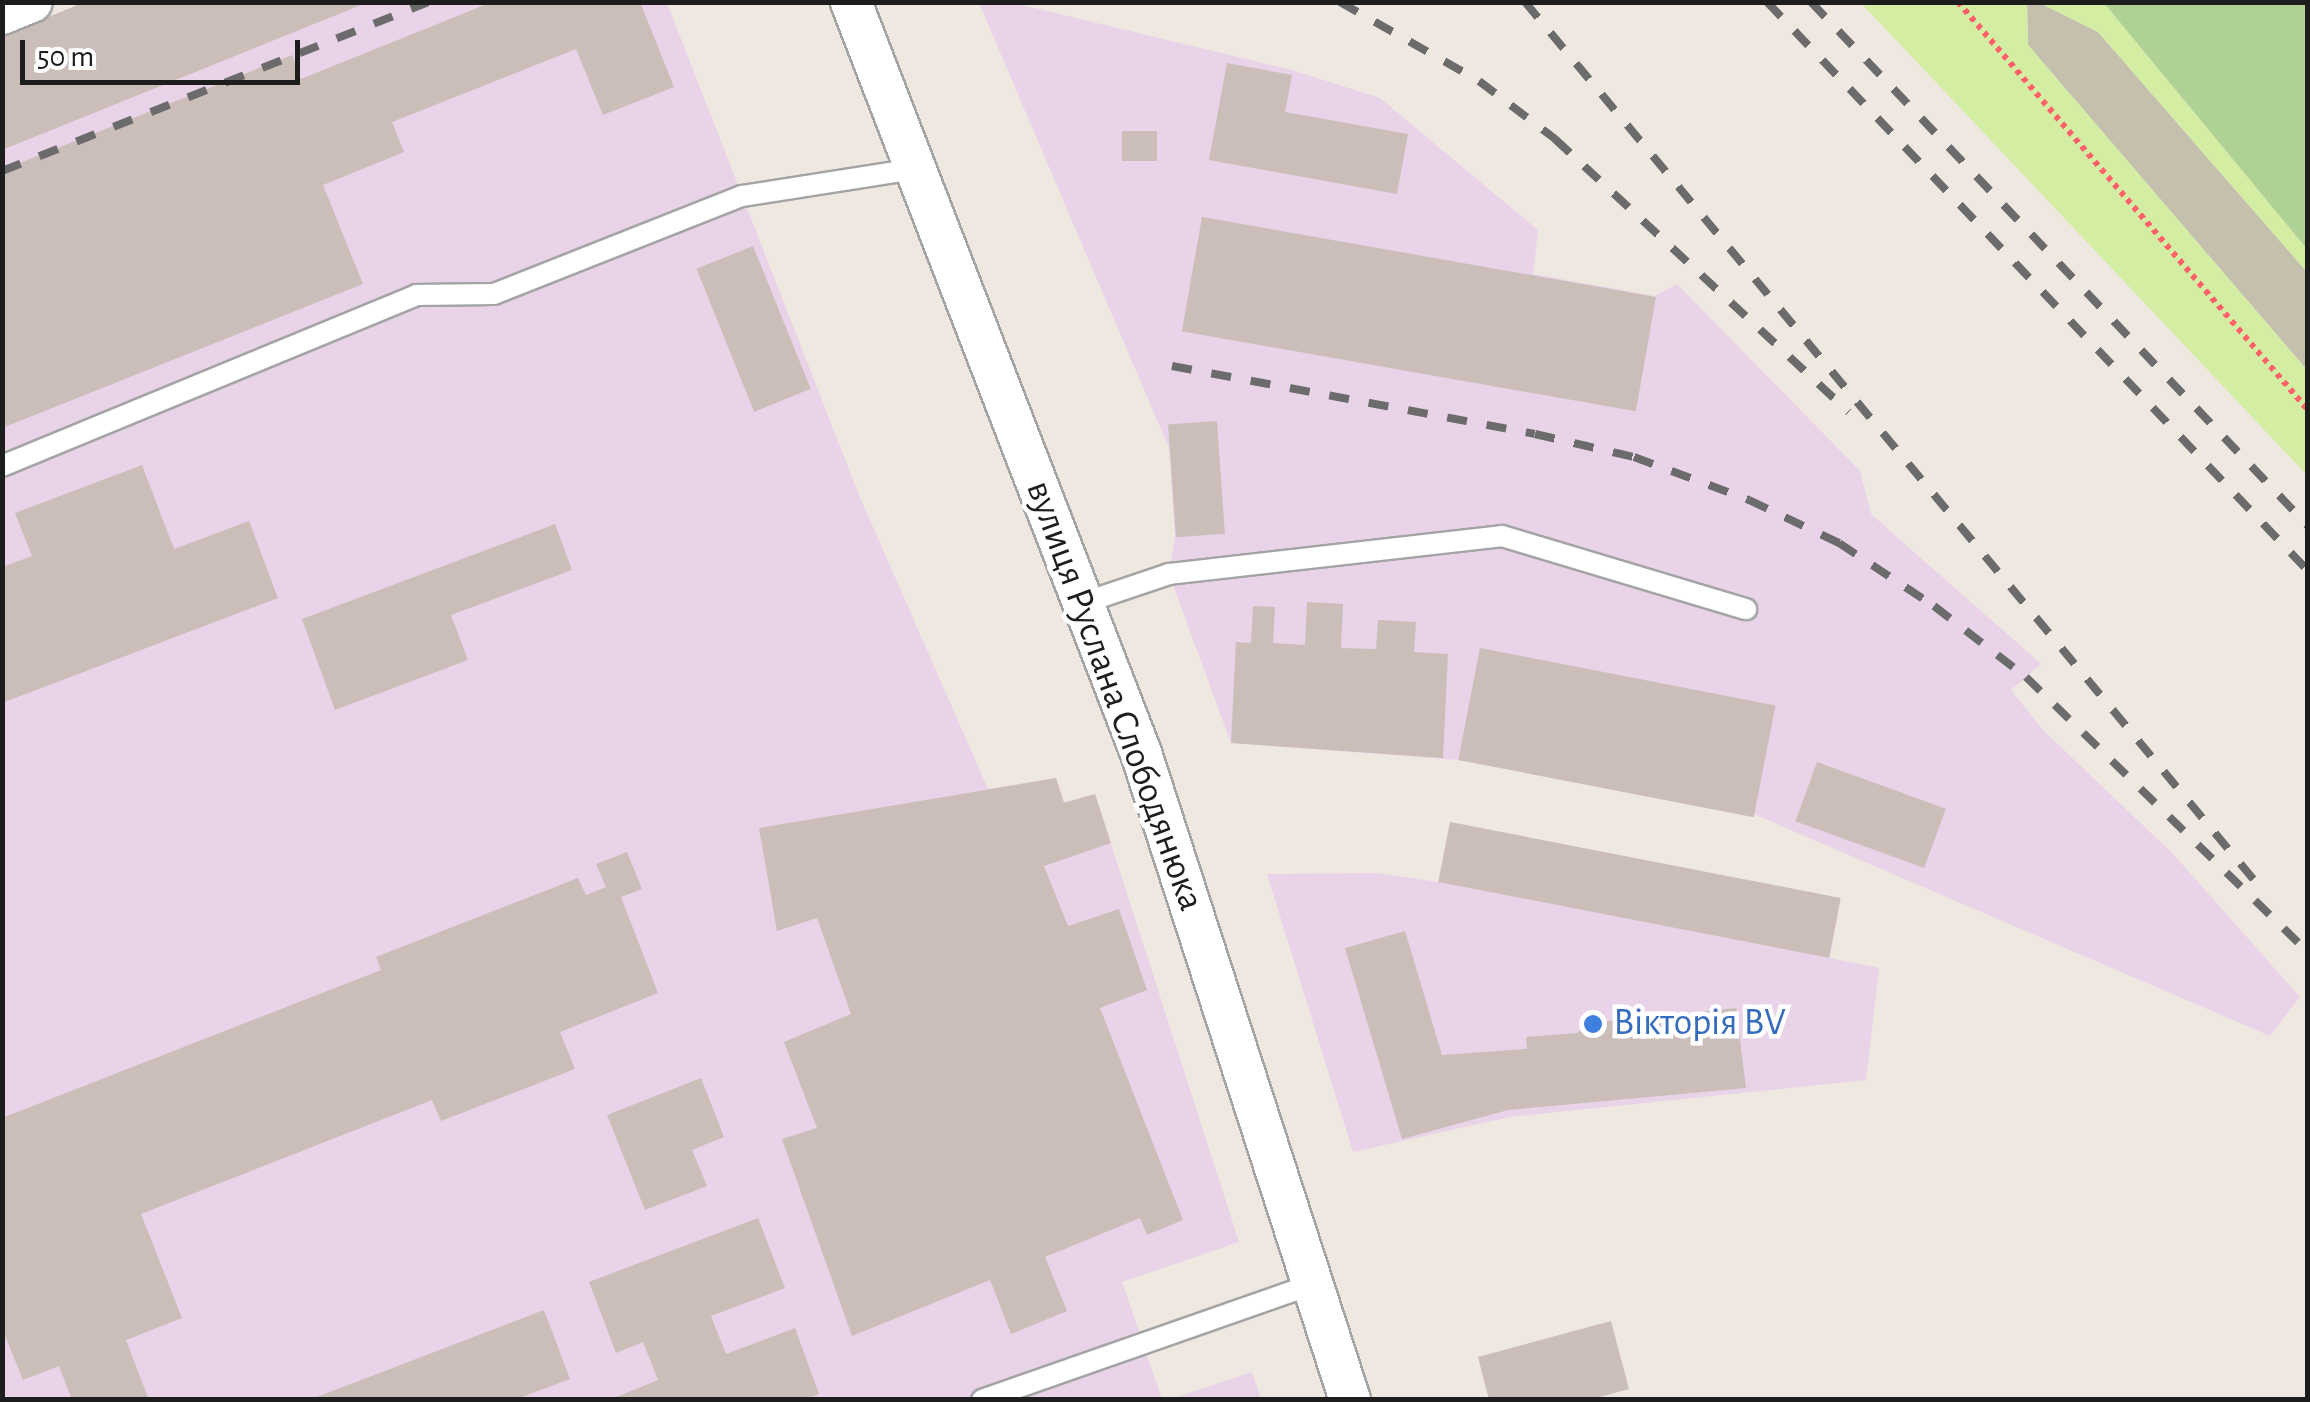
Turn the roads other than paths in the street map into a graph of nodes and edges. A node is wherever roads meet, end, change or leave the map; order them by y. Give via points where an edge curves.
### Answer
1 (32, 2) edge
2 (851, 2) edge
3 (2, 14) edge
4 (916, 169) junction
5 (2, 466) edge
6 (1083, 603) junction
7 (1746, 609) dead end
8 (1314, 1284) junction
9 (982, 1400) edge
10 (1350, 1400) edge

1 - 3 street
2 - 4 street, вулиця Руслана Слободянюка
4 - 5 lane via 742,196 494,294 416,295
4 - 6 street, вулиця Руслана Слободянюка
6 - 7 lane via 1168,574 1502,536
6 - 8 street, вулиця Руслана Слободянюка via 1141,753
8 - 9 lane
8 - 10 street, вулиця Руслана Слободянюка

